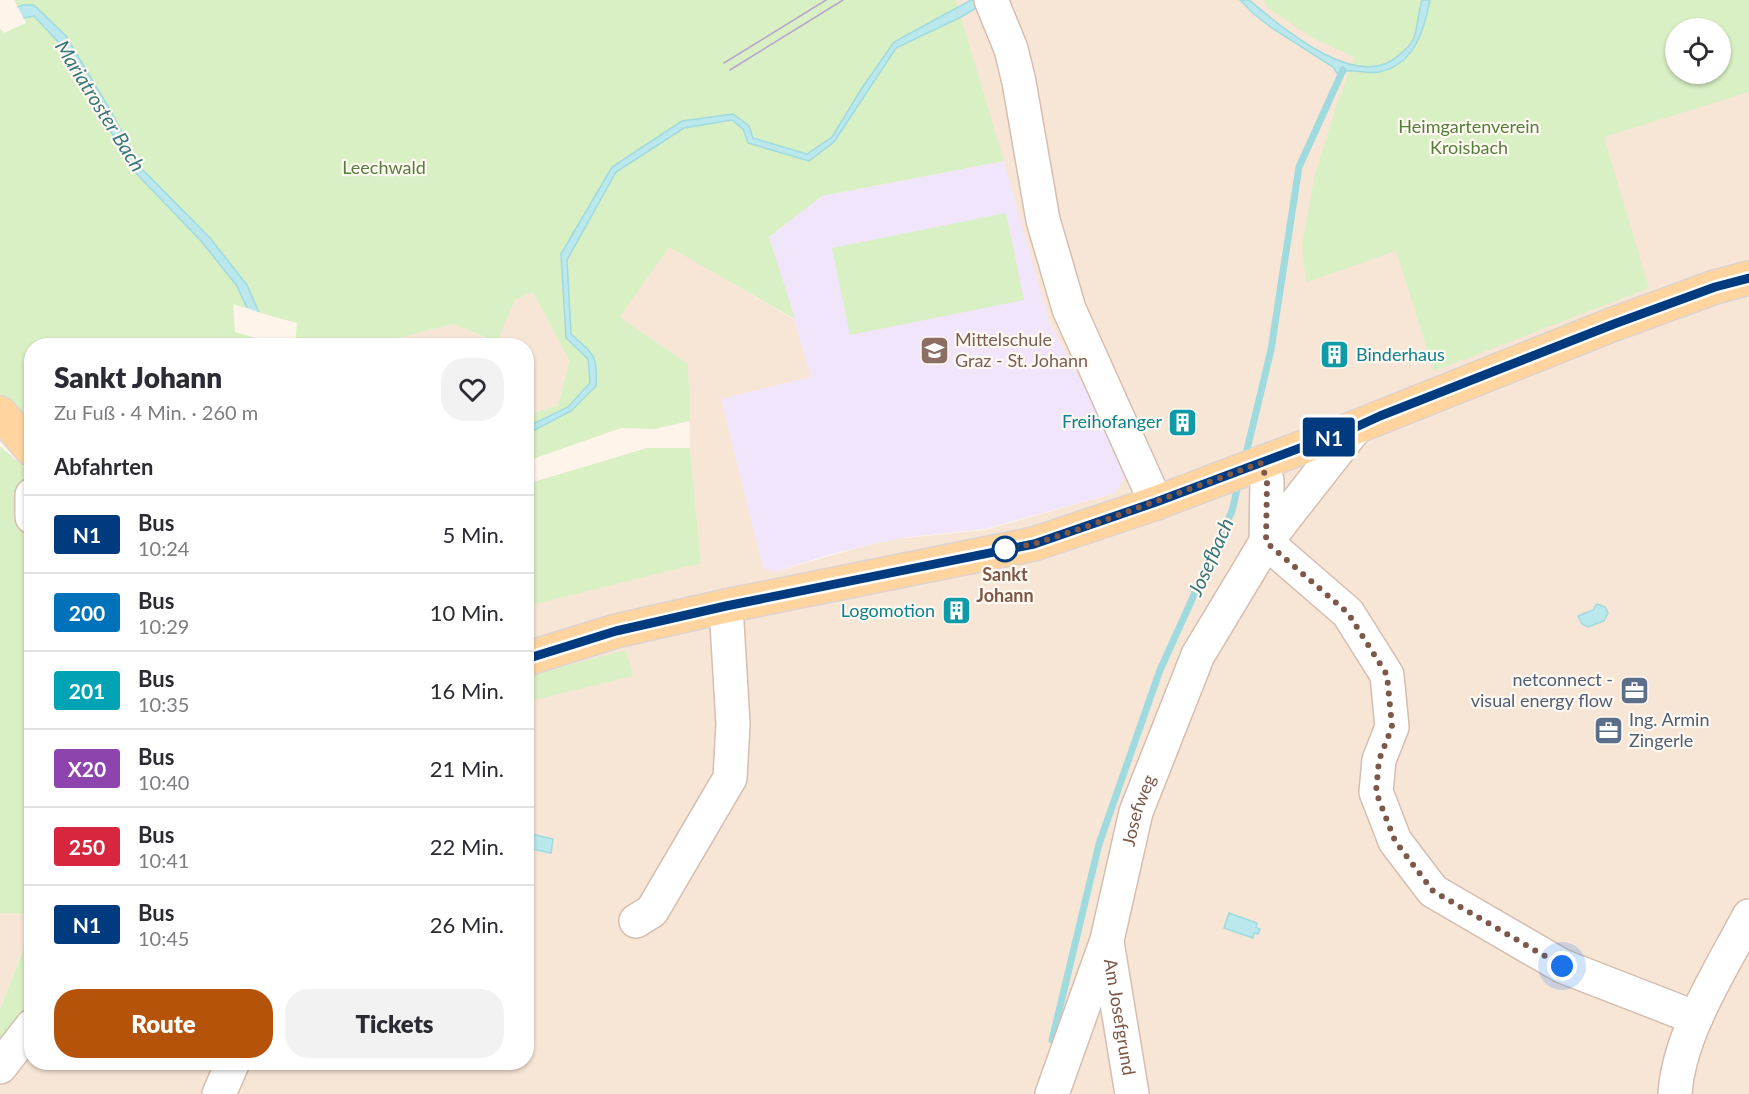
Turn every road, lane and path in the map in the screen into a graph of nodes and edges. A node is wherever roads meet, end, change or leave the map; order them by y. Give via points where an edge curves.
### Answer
1 (996, 11) edge
2 (1749, 278) edge
3 (0, 413) edge
4 (1356, 427) junction
5 (24, 441) edge
6 (1259, 463) junction
7 (1156, 502) junction
8 (1266, 542) junction
9 (726, 606) junction
10 (534, 657) edge
11 (1749, 916) edge
12 (636, 921) dead end
13 (1107, 940) junction
14 (1696, 1018) junction
15 (24, 1036) edge
16 (0, 1067) edge
17 (230, 1070) edge
18 (219, 1094) edge
19 (1052, 1094) edge
20 (1131, 1094) edge
21 (1675, 1094) edge

1 - 7 street via 1020,82 1043,220 1070,309
2 - 4 main road via 1614,324
3 - 5 main road
4 - 6 main road
4 - 8 street, Josefweg
6 - 7 main road
6 - 8 street via 1267,481
7 - 9 main road via 1034,544
8 - 13 street, Josefweg via 1198,655 1136,812
8 - 14 street via 1348,613 1387,675 1392,727 1379,760 1376,792 1395,841 1433,891 1562,966
9 - 10 main road via 616,631
9 - 12 street via 733,724 730,778 652,911
11 - 14 street
13 - 19 street, Josefweg
13 - 20 street, Am Josefgrund
14 - 21 street via 1676,1073
15 - 16 street
17 - 18 street

